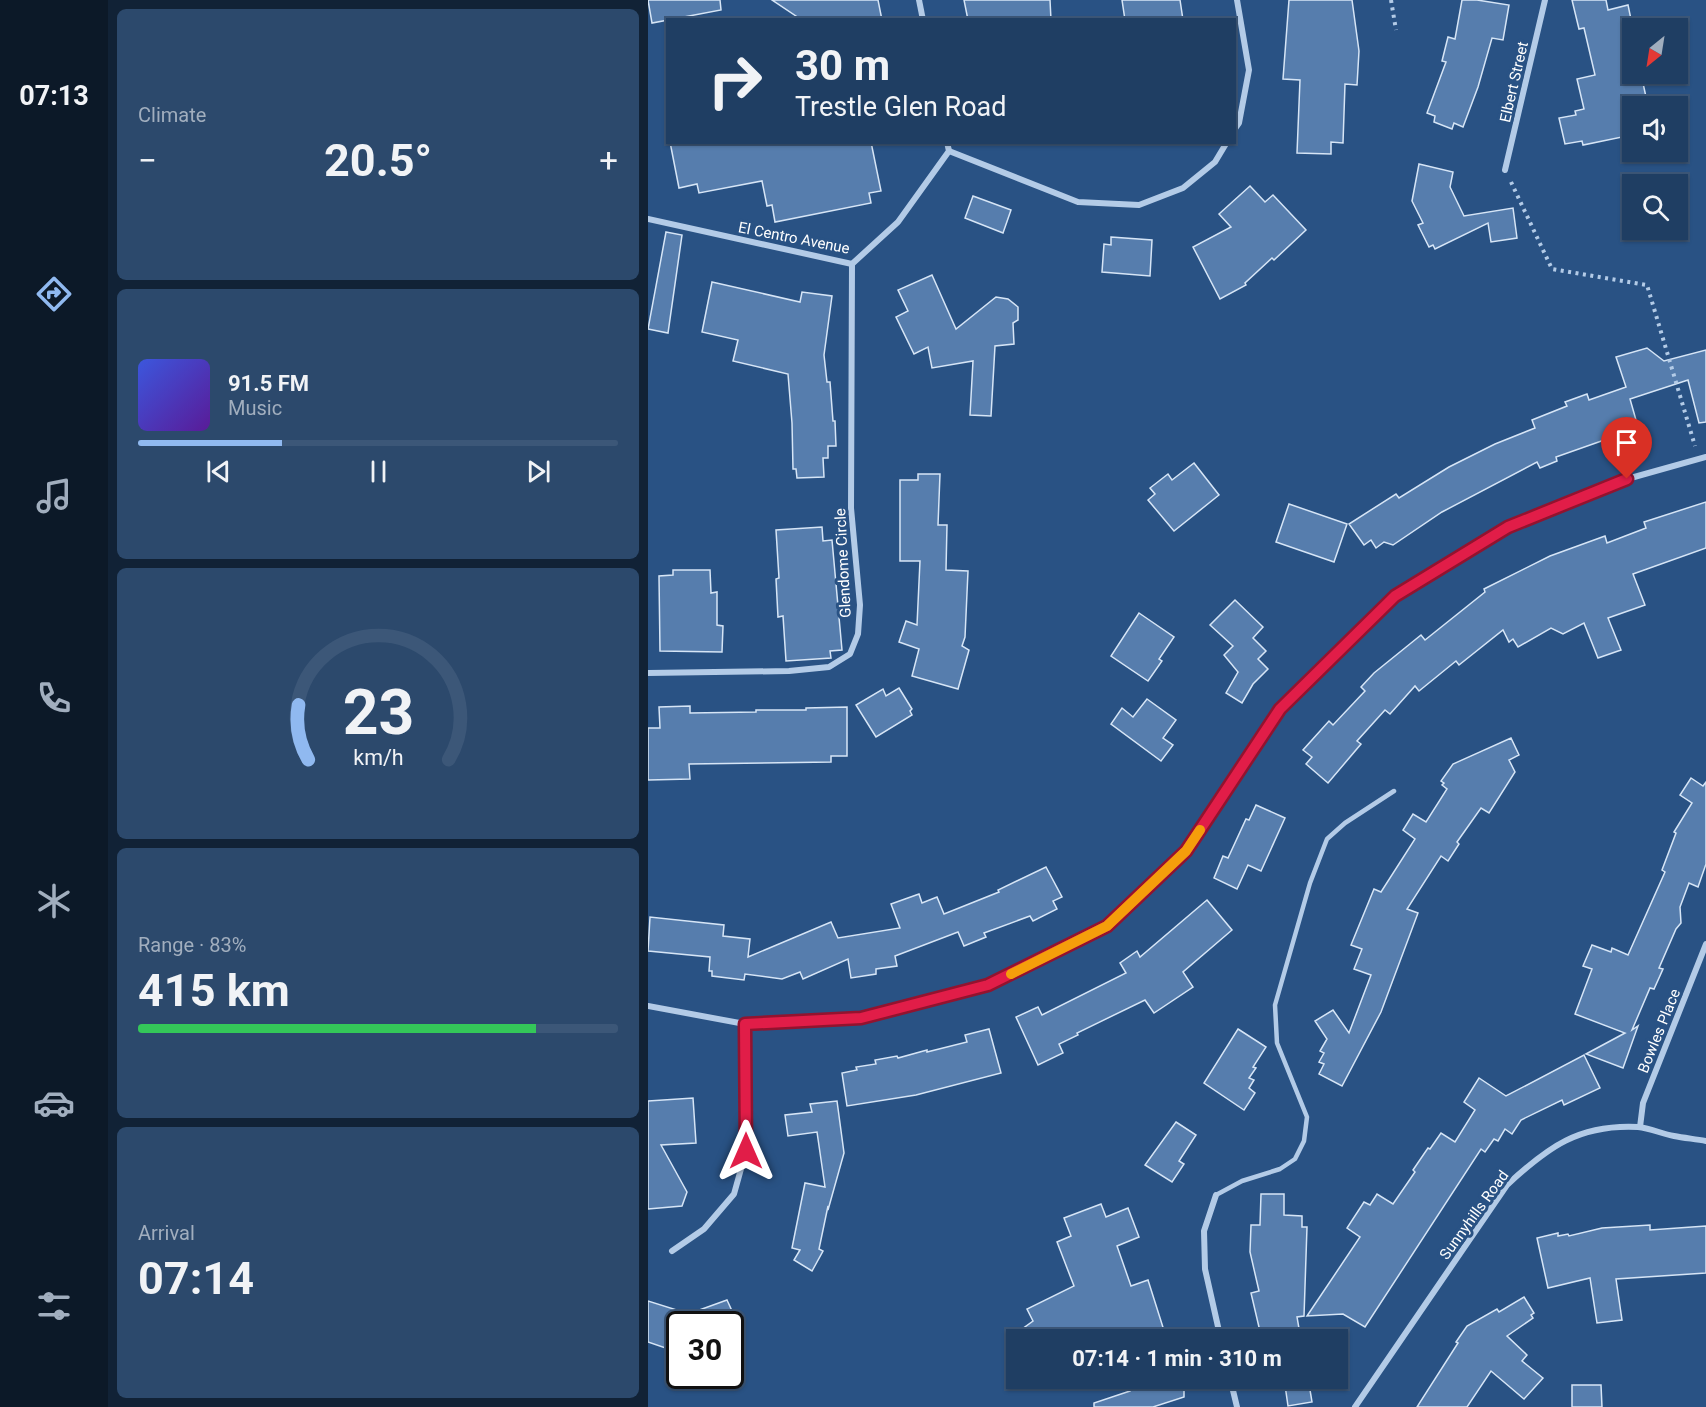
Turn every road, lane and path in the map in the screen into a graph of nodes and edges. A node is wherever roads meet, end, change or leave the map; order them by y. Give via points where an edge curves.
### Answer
1 (919, 0) edge
2 (1237, 0) edge
3 (1391, 0) edge
4 (1545, 0) edge
5 (923, 18) edge
6 (1396, 30) dead end
7 (1236, 127) edge
8 (947, 144) edge
9 (1226, 144) edge
10 (949, 151) junction
11 (1505, 170) joint
12 (648, 219) edge
13 (852, 264) junction
14 (1702, 458) edge
15 (648, 673) edge
16 (1394, 791) dead end
17 (1706, 944) edge
18 (648, 1006) edge
19 (745, 1024) junction
20 (1640, 1127) junction
21 (1706, 1141) edge
22 (1216, 1196) joint
23 (672, 1251) dead end
24 (1219, 1329) edge
25 (1233, 1389) edge
26 (1237, 1407) edge
27 (1355, 1407) edge

1 - 5 street
2 - 7 street via 1249,70
3 - 6 path
4 - 11 street, Elbert Street
8 - 10 street
9 - 10 street via 1215,162 1183,188 1139,205 1078,202
10 - 13 street, El Centro Avenue via 898,222
11 - 14 path via 1552,269 1647,285
12 - 13 street, El Centro Avenue
13 - 15 street, Glendome Circle via 851,508 860,605 858,634 850,654 830,667 789,671
14 - 19 street via 1627,479 1508,527 1395,596 1280,709 1186,851 1107,926 988,985 861,1018
16 - 22 lane via 1327,839 1310,883 1275,1005 1277,1043 1307,1117 1304,1141 1295,1159 1280,1169 1242,1180
17 - 20 street, Bowles Place via 1643,1103
18 - 19 street
19 - 23 street via 746,1151 734,1194 704,1229
20 - 21 street, Sunnyhills Road
20 - 27 street, Sunnyhills Road via 1586,1132 1558,1144 1507,1185
22 - 24 street via 1204,1231 1205,1269
25 - 26 street

